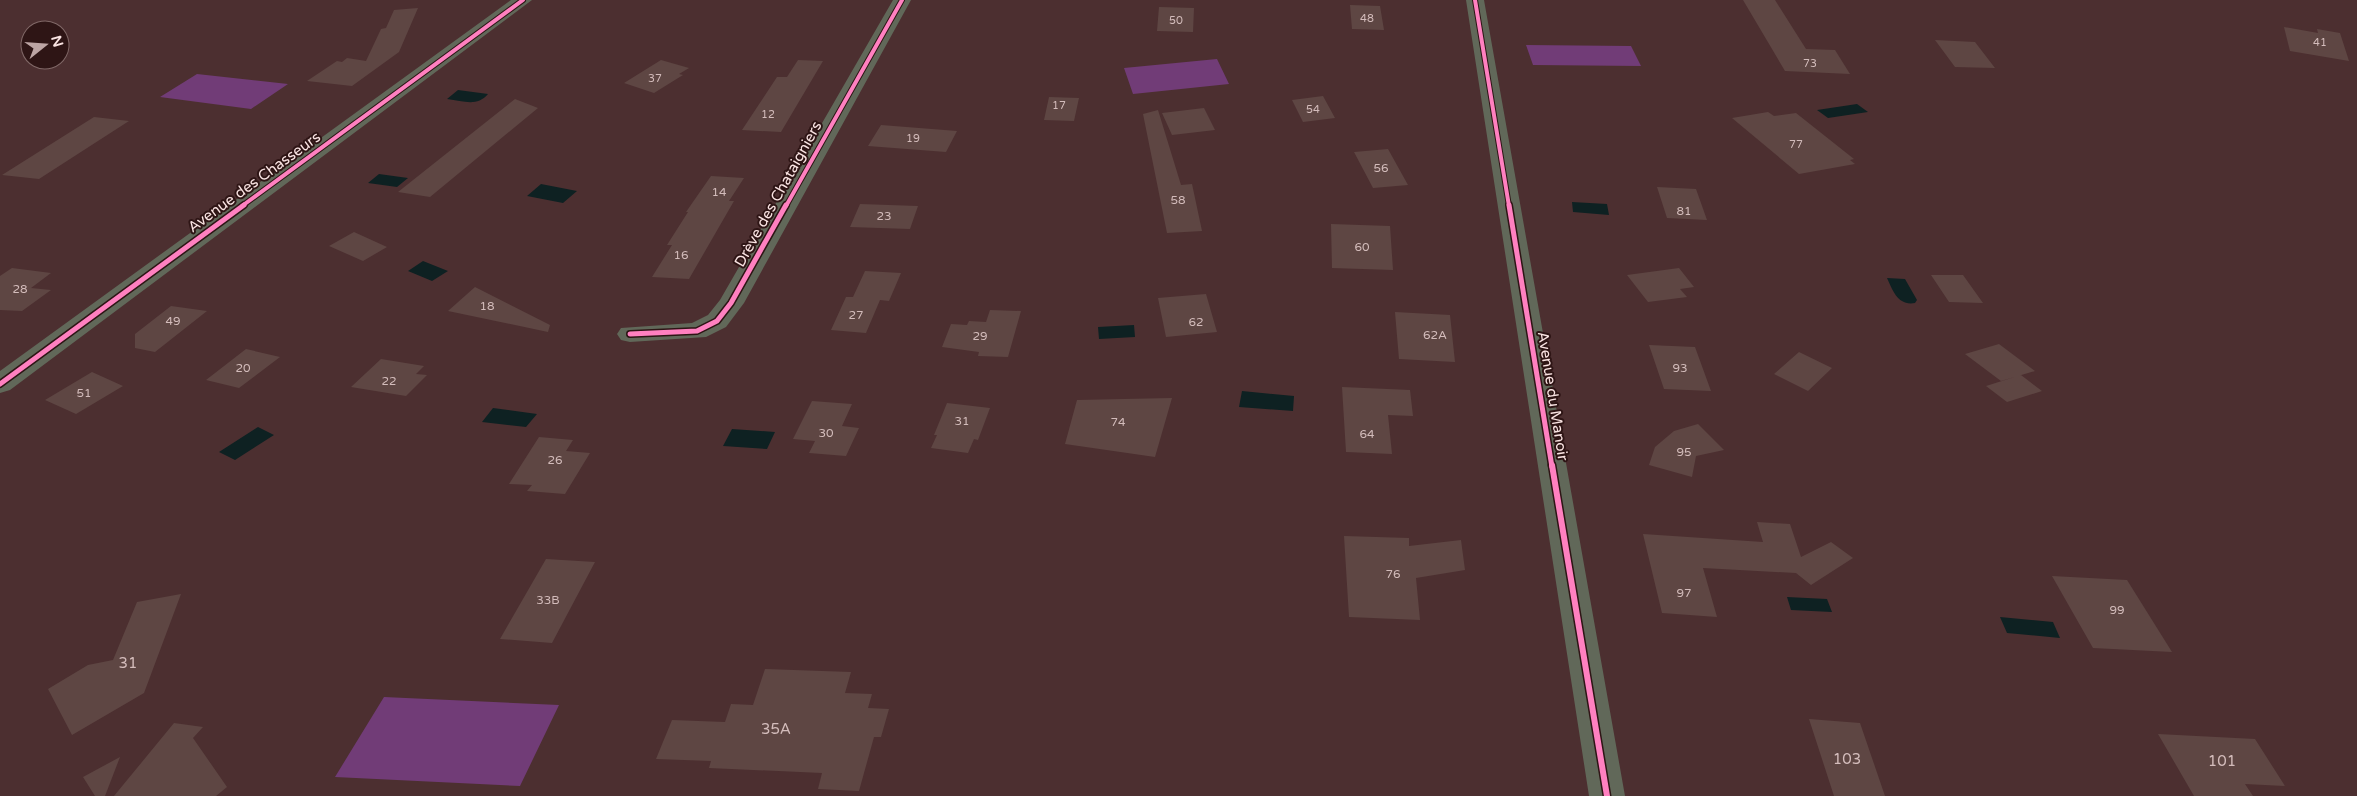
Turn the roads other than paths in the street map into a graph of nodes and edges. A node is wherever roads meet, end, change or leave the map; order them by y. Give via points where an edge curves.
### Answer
1 (522, 0) edge
2 (902, 0) edge
3 (1475, 0) edge
4 (630, 334) dead end
5 (0, 384) edge
6 (1607, 796) edge

1 - 5 street, Avenue des Chasseurs
2 - 4 street, Drève des Chataigniers via 726,309 717,320 697,331
3 - 6 street, Avenue du Manoir

